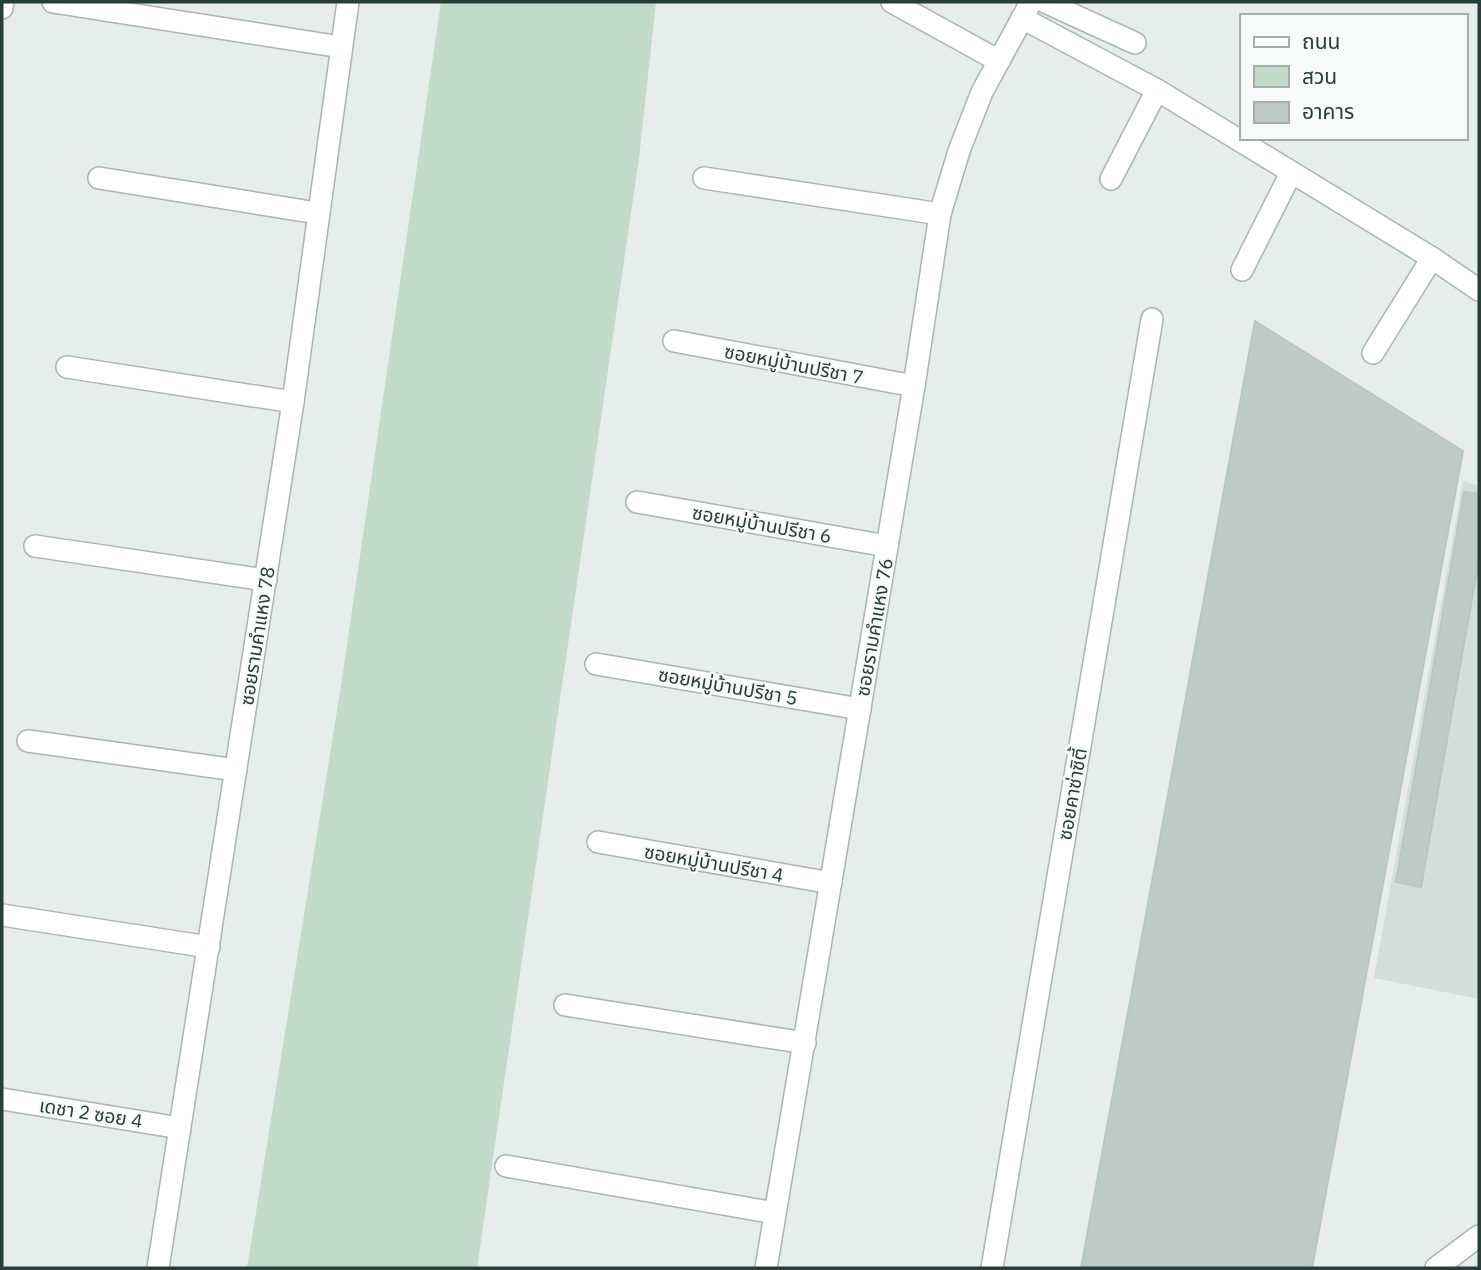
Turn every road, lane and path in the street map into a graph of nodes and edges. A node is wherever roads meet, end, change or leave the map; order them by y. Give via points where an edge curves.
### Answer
1 (3, 2) edge
2 (53, 2) edge
3 (348, 2) edge
4 (892, 2) edge
5 (1045, 2) edge
6 (2, 8) edge
7 (1026, 10) edge
8 (1135, 43) dead end
9 (341, 47) junction
10 (999, 61) junction
11 (1157, 90) junction
12 (1291, 173) junction
13 (99, 178) dead end
14 (704, 178) dead end
15 (1111, 179) dead end
16 (317, 213) junction
17 (940, 214) junction
18 (1432, 258) junction
19 (1242, 270) dead end
20 (1479, 290) edge
21 (1152, 319) dead end
22 (674, 341) dead end
23 (1373, 353) dead end
24 (67, 367) dead end
25 (914, 386) junction
26 (293, 402) junction
27 (637, 502) dead end
28 (34, 546) dead end
29 (887, 547) junction
30 (266, 580) junction
31 (596, 664) dead end
32 (860, 709) junction
33 (28, 741) dead end
34 (236, 770) junction
35 (598, 842) dead end
36 (831, 884) junction
37 (2, 915) edge
38 (209, 947) junction
39 (565, 1005) dead end
40 (804, 1043) junction
41 (2, 1098) edge
42 (180, 1128) junction
43 (506, 1166) dead end
44 (775, 1213) junction
45 (1479, 1236) edge
46 (159, 1268) edge
47 (766, 1268) edge
48 (992, 1268) edge
49 (1436, 1268) edge

1 - 6 street
2 - 9 street
3 - 9 street, ซอยรามคำแหง 78
4 - 10 street
5 - 8 street
7 - 10 street, ซอยรามคำแหง 76
7 - 11 street
9 - 16 street, ซอยรามคำแหง 78
10 - 17 street, ซอยรามคำแหง 76 via 958,152
11 - 12 street
11 - 15 street
12 - 18 street
12 - 19 street
13 - 16 street
14 - 17 street
16 - 26 street, ซอยรามคำแหง 78
17 - 25 street, ซอยรามคำแหง 76
18 - 20 street
18 - 23 street
21 - 48 street, ซอยคาซ่าซิตี้
22 - 25 street, ซอยหมู่บ้านปรีชา 7
24 - 26 street
25 - 29 street, ซอยรามคำแหง 76
26 - 30 street, ซอยรามคำแหง 78
27 - 29 street, ซอยหมู่บ้านปรีชา 6
28 - 30 street
29 - 32 street, ซอยรามคำแหง 76
30 - 34 street, ซอยรามคำแหง 78
31 - 32 street, ซอยหมู่บ้านปรีชา 5
32 - 36 street, ซอยรามคำแหง 76
33 - 34 street
34 - 38 street, ซอยรามคำแหง 78
35 - 36 street, ซอยหมู่บ้านปรีชา 4
36 - 40 street, ซอยรามคำแหง 76
37 - 38 street
38 - 42 street, ซอยรามคำแหง 78
39 - 40 street
40 - 44 street, ซอยรามคำแหง 76
41 - 42 street, เดชา 2 ซอย 4
42 - 46 street, ซอยรามคำแหง 78
43 - 44 street
44 - 47 street, ซอยรามคำแหง 76
45 - 49 street

